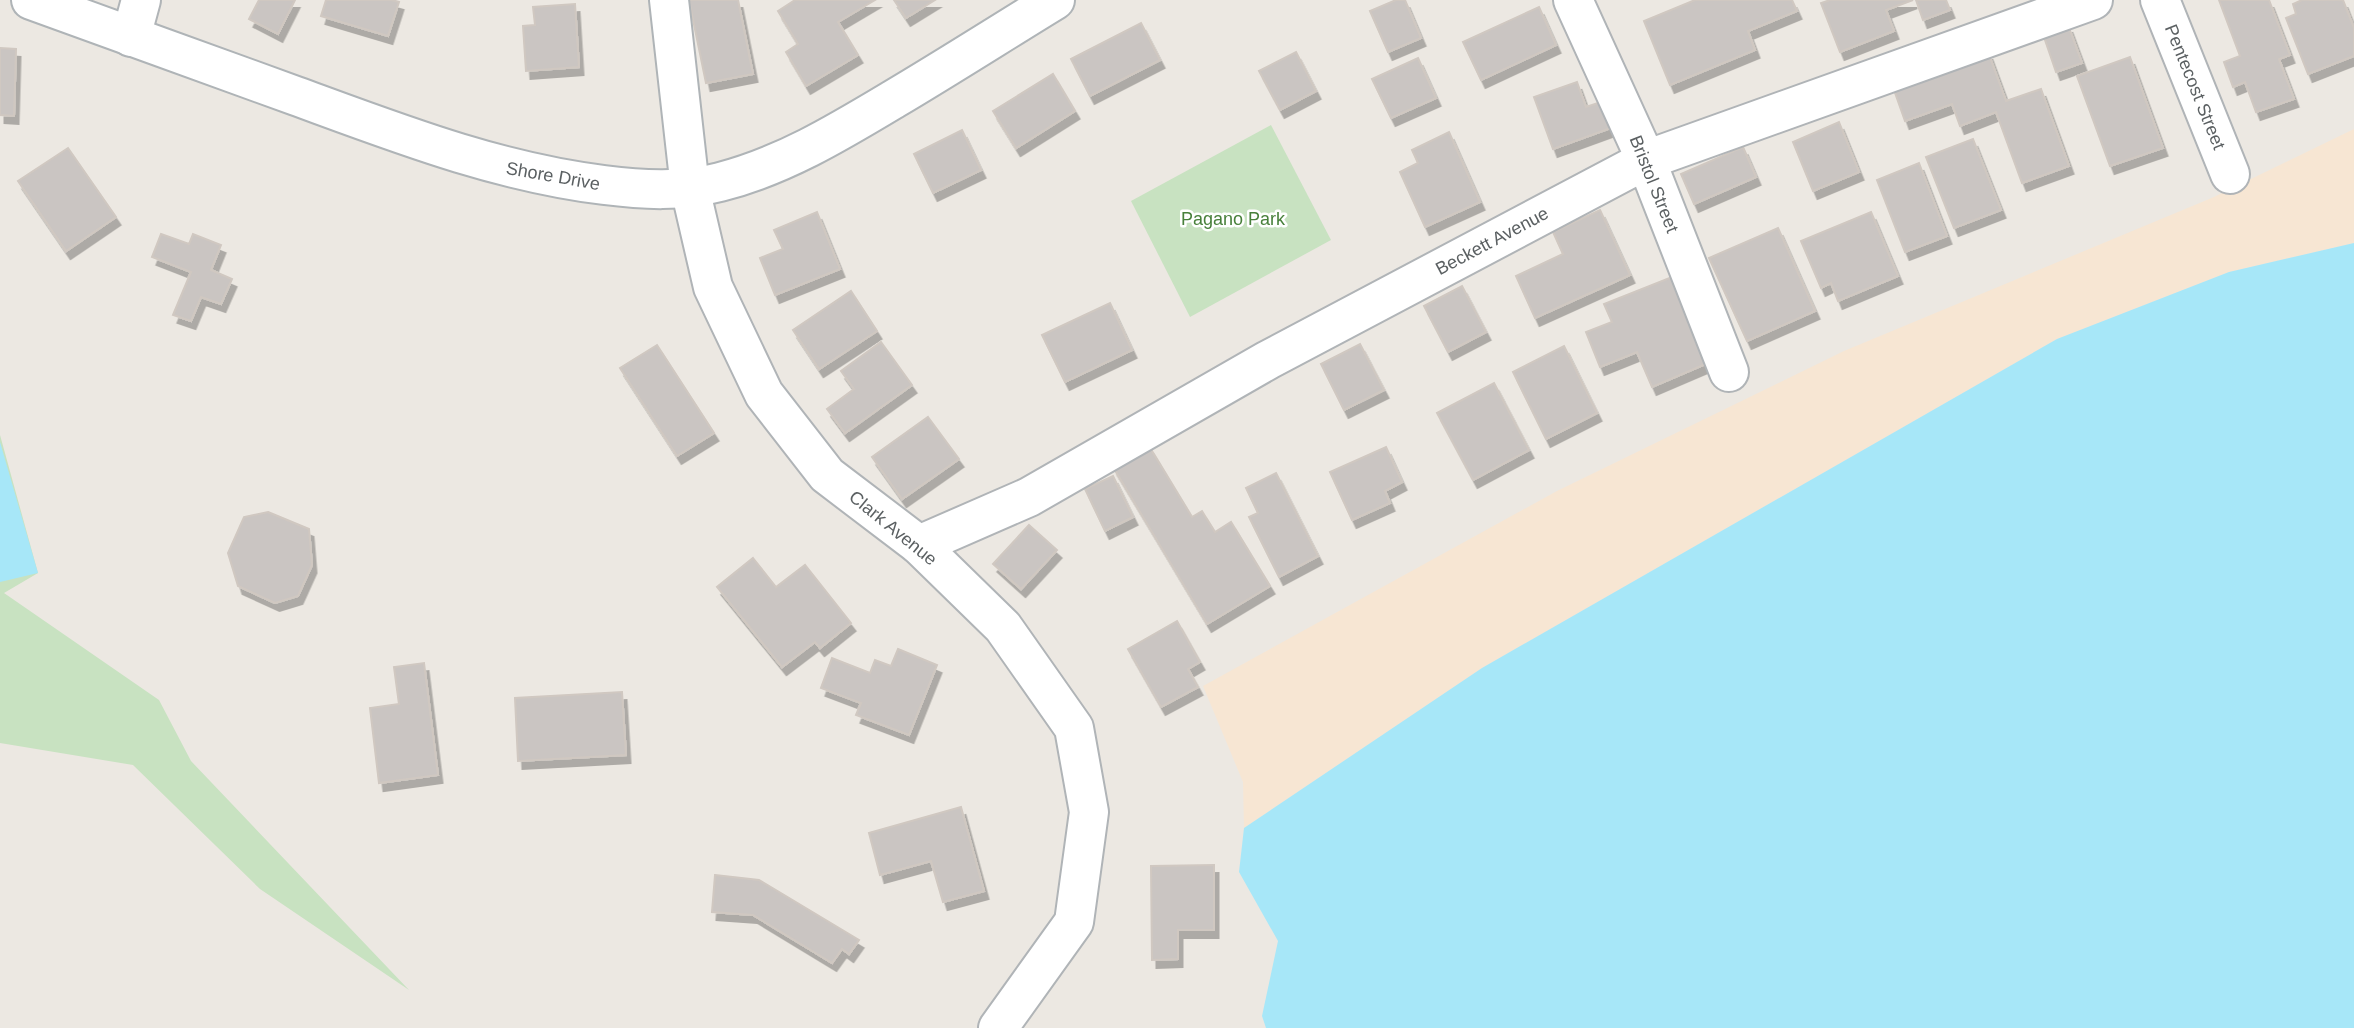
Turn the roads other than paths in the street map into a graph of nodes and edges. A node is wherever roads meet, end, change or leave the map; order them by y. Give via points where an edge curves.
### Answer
1 (31, 0) edge
2 (141, 0) edge
3 (669, 0) edge
4 (1055, 0) edge
5 (1573, 0) edge
6 (2093, 0) edge
7 (2160, 0) edge
8 (131, 37) junction
9 (1646, 160) junction
10 (2230, 174) dead end
11 (690, 188) junction
12 (1729, 372) dead end
13 (919, 545) junction
14 (998, 1028) edge

1 - 8 street, Shore Drive
2 - 8 street
3 - 11 street, Clark Avenue
4 - 11 street, Shore Drive via 811,147 742,175
5 - 9 street, Bristol Street
6 - 9 street, Beckett Avenue
7 - 10 street, Pentecost Street
8 - 11 street, Shore Drive via 503,167 558,180 627,188
9 - 12 street, Bristol Street
9 - 13 street, Beckett Avenue via 1268,360 1029,497
11 - 13 street, Clark Avenue via 713,287 764,394 827,475
13 - 14 street, Clark Avenue via 1003,627 1074,729 1089,812 1074,922

